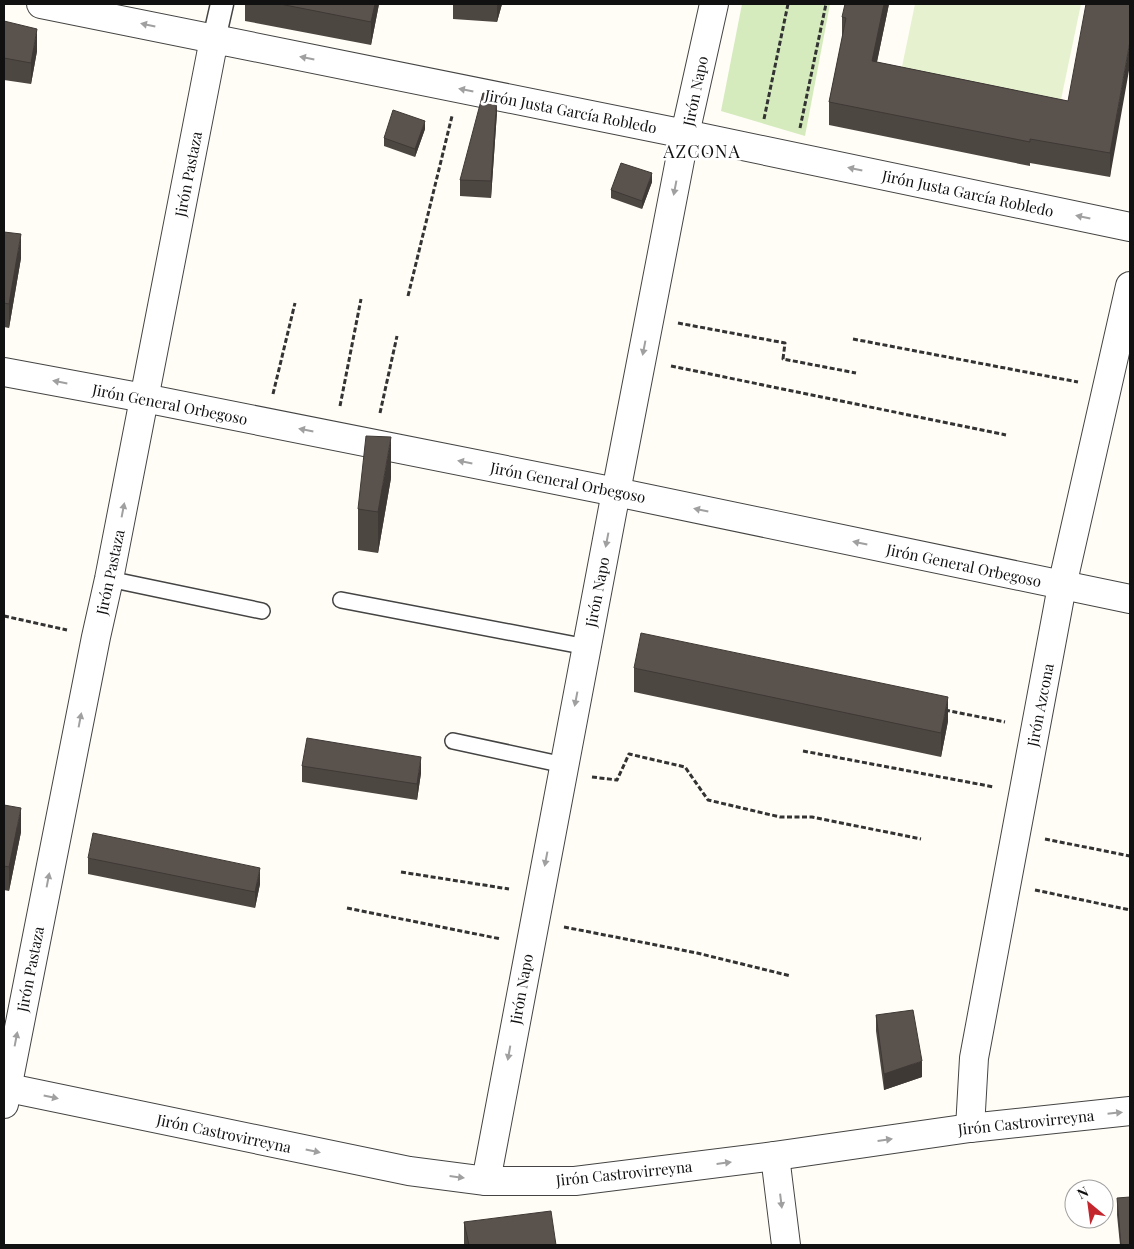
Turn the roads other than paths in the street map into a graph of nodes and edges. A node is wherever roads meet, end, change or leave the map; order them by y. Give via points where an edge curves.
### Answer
1 (42, 4) edge
2 (222, 4) edge
3 (714, 4) edge
4 (214, 39) junction
5 (686, 134) junction
6 (1130, 227) edge
7 (1130, 286) edge
8 (4, 372) edge
9 (144, 398) junction
10 (616, 492) junction
11 (109, 579) junction
12 (1062, 586) junction
13 (1130, 599) edge
14 (341, 600) dead end
15 (262, 611) dead end
16 (586, 647) junction
17 (453, 741) dead end
18 (563, 770) junction
19 (5, 1093) edge
20 (1130, 1111) edge
21 (970, 1128) junction
22 (775, 1156) junction
23 (486, 1180) junction
24 (786, 1245) edge

4 -> 1 street, Jirón Justa García Robledo
2 - 4 street
3 - 5 street, Jirón Napo
5 -> 4 street, Jirón Justa García Robledo
4 - 9 street, Jirón Pastaza
6 -> 5 street, Jirón Justa García Robledo
5 -> 10 street, Jirón Napo
7 - 12 street, Jirón Azcona
9 -> 8 street, Jirón General Orbegoso
10 -> 9 street, Jirón General Orbegoso
11 -> 9 street, Jirón Pastaza
12 -> 10 street, Jirón General Orbegoso
10 -> 16 street, Jirón Napo
11 - 15 lane
19 -> 11 street, Jirón Pastaza
12 - 13 street, Jirón General Orbegoso
12 - 21 street, Jirón Azcona via 974,1058
14 - 16 lane
16 -> 18 street, Jirón Napo
17 - 18 lane
18 -> 23 street, Jirón Napo
19 -> 23 street, Jirón Castrovirreyna via 409,1171
21 -> 20 street, Jirón Castrovirreyna
22 -> 21 street, Jirón Castrovirreyna
23 -> 22 street, Jirón Castrovirreyna via 575,1181
22 -> 24 street

